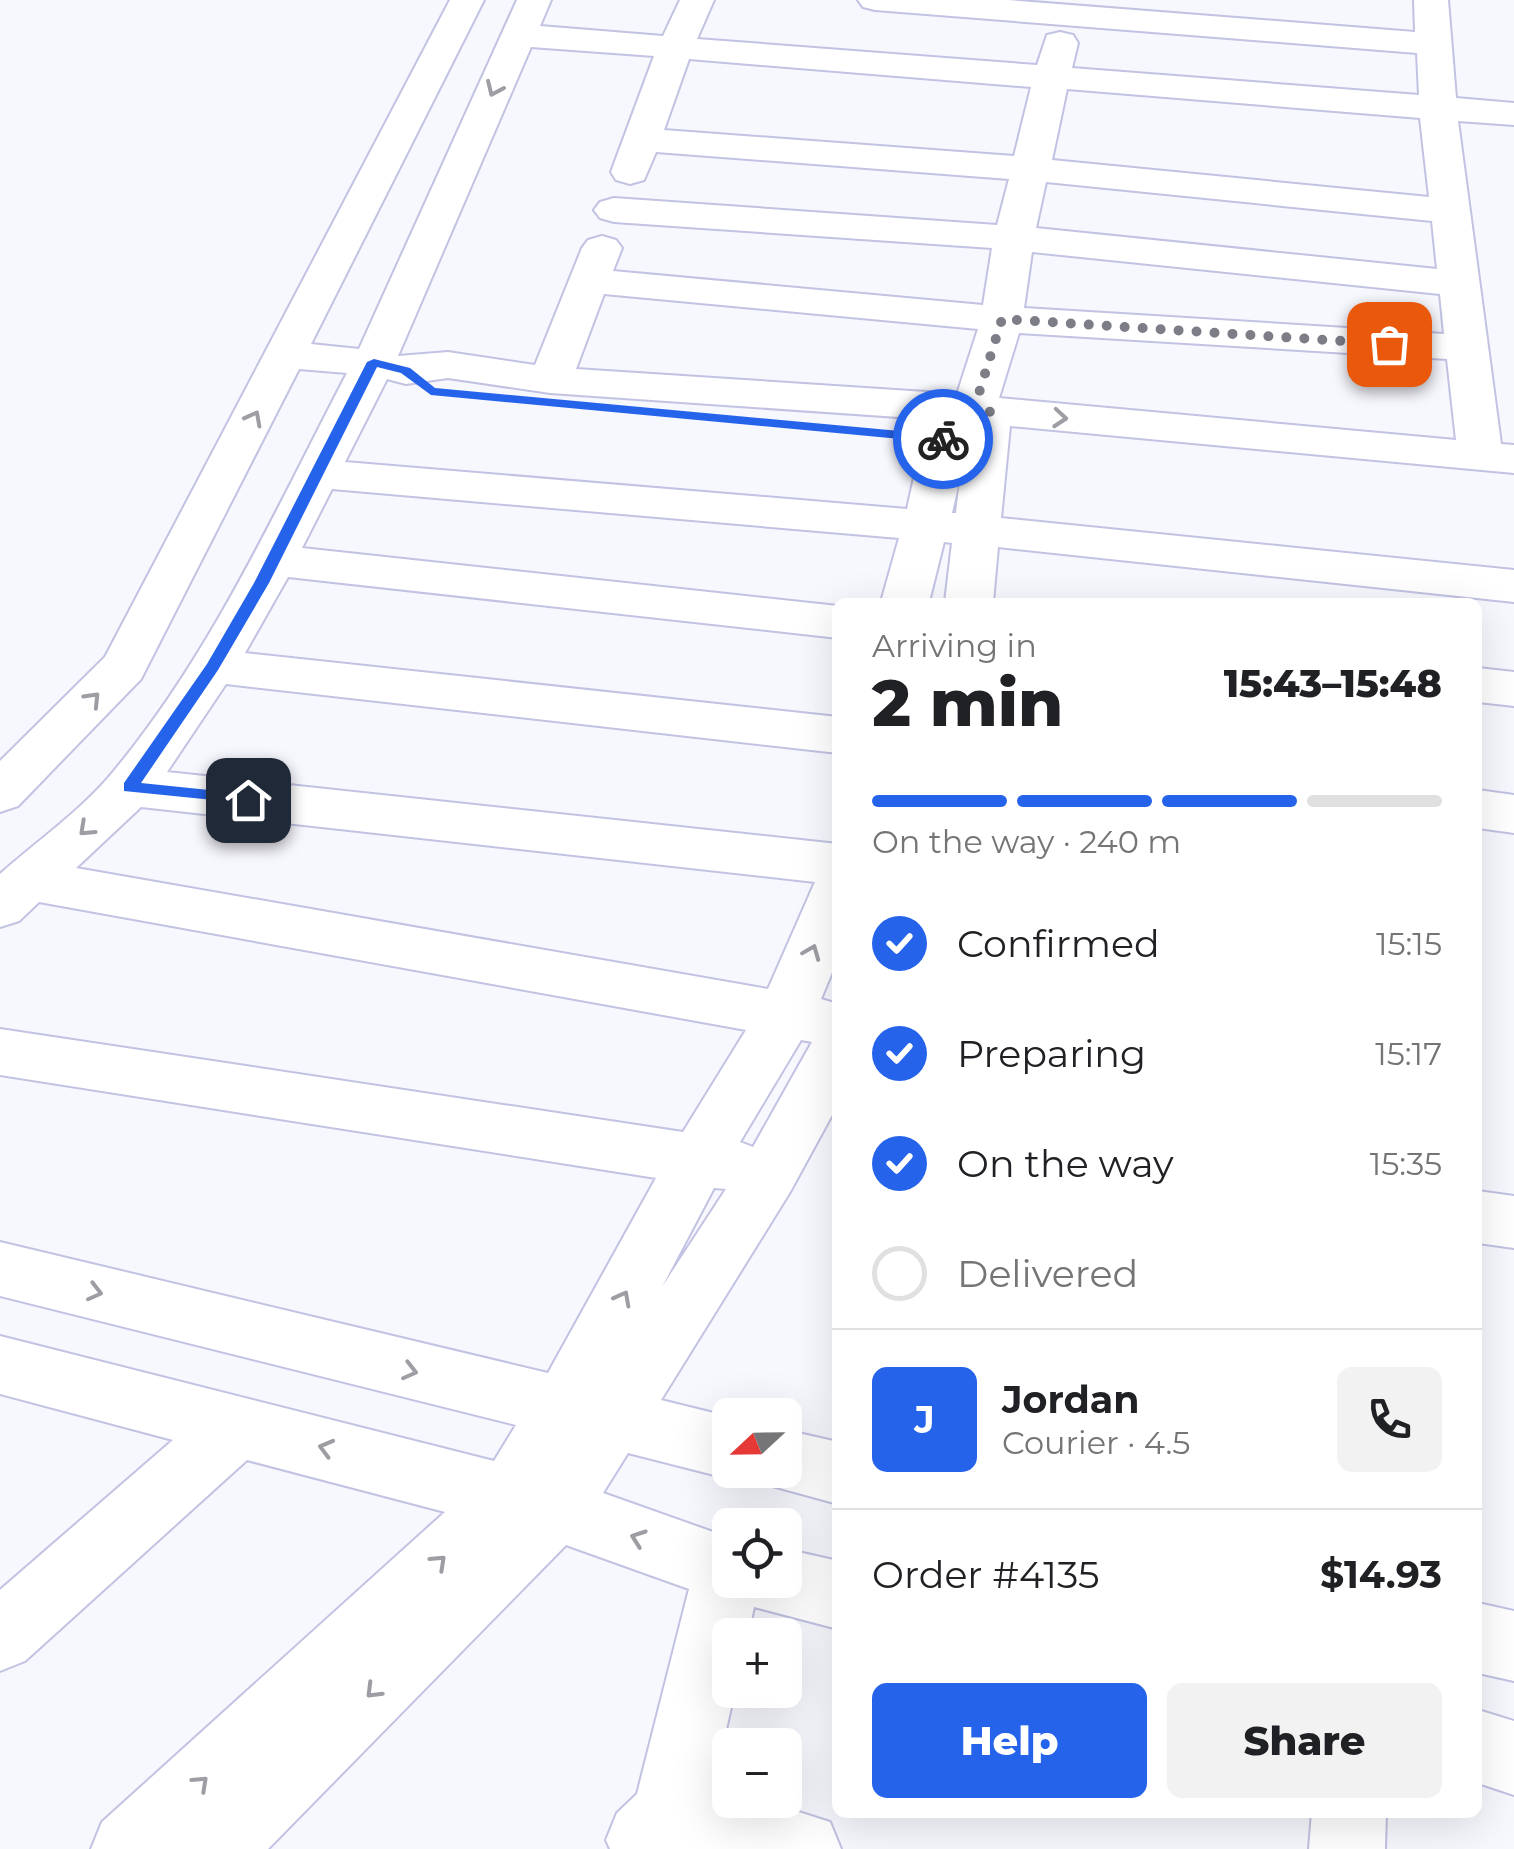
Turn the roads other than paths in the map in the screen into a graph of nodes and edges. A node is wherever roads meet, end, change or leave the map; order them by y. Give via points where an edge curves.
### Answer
1 (467, 0) edge
2 (697, 0) edge
3 (874, 0) edge
4 (1432, 0) edge
5 (1065, 8) edge
6 (526, 18) edge
7 (1434, 44) junction
8 (675, 49) junction
9 (1054, 78) junction
10 (1438, 109) junction
11 (1514, 114) edge
12 (644, 140) junction
13 (1030, 169) junction
14 (614, 210) junction
15 (1450, 211) junction
16 (1014, 238) junction
17 (591, 282) junction
18 (1459, 284) junction
19 (1002, 319) junction
20 (1466, 348) junction
21 (287, 356) junction
22 (390, 366) junction
23 (550, 380) junction
24 (968, 422) junction
25 (1497, 458) edge
26 (316, 474) junction
27 (1514, 487) edge
28 (925, 526) junction
29 (978, 530) junction
30 (272, 560) junction
31 (1514, 586) edge
32 (906, 598) edge
33 (970, 598) edge
34 (832, 621) edge
35 (213, 666) junction
36 (1482, 685) edge
37 (1514, 688) edge
38 (832, 735) edge
39 (130, 787) junction
40 (0, 794) edge
41 (1482, 810) edge
42 (1514, 814) edge
43 (832, 863) edge
44 (15, 893) edge
45 (832, 936) edge
46 (820, 1029) edge
47 (0, 1052) edge
48 (699, 1158) junction
49 (769, 1174) junction
50 (1482, 1218) edge
51 (1514, 1222) edge
52 (0, 1270) edge
53 (6, 1373) edge
54 (586, 1414) junction
55 (238, 1425) junction
56 (712, 1444) edge
57 (802, 1465) edge
58 (832, 1472) edge
59 (532, 1503) junction
60 (712, 1564) edge
61 (802, 1587) edge
62 (832, 1594) edge
63 (735, 1598) edge
64 (0, 1636) edge
65 (1482, 1639) edge
66 (1514, 1646) edge
67 (1482, 1748) edge
68 (1514, 1758) edge
69 (1349, 1818) edge
70 (656, 1837) edge
71 (129, 1849) edge
72 (215, 1849) edge
73 (803, 1849) edge
74 (1347, 1849) edge

1 - 21 street
2 - 8 street
3 - 5 street
4 - 7 street
5 - 7 street
5 - 9 street
6 - 8 street
6 -> 22 street
7 - 10 street
8 - 9 street
8 - 12 street
9 - 10 street
9 - 13 street
10 - 11 street
10 - 15 street
12 - 13 street
12 - 14 street
13 - 15 street
13 - 16 street
14 - 16 street
14 - 17 street
15 - 18 street
16 - 18 street
16 - 19 street
17 - 19 street
17 - 23 street
18 - 20 street
19 - 20 street
19 - 24 street
20 - 25 street
21 - 22 street
40 -> 21 street via 124,667
22 - 23 street via 448,365
22 - 24 street via 431,391
22 - 26 street
23 - 24 street
24 -> 25 street
24 - 27 street
24 - 28 street
24 - 29 street
26 - 28 street
26 - 30 street
28 - 29 street
28 - 32 street
29 - 31 street
29 - 33 street
30 - 34 street
30 - 35 street
35 - 38 street
35 - 39 street
36 - 37 street
39 - 43 street
39 -> 44 street
41 - 42 street
44 - 46 street
46 -> 45 street
46 - 48 street
46 - 49 street
47 - 48 street
48 - 49 street
54 -> 48 street
49 - 54 street
50 - 51 street
52 -> 54 street
53 - 55 street
54 - 56 street
54 - 59 street
59 -> 55 street
55 - 64 street
57 - 58 street
60 -> 59 street
71 -> 59 street
59 -> 72 street
61 - 62 street
63 - 70 street
65 - 66 street
67 - 68 street
69 - 74 street
70 - 73 street

